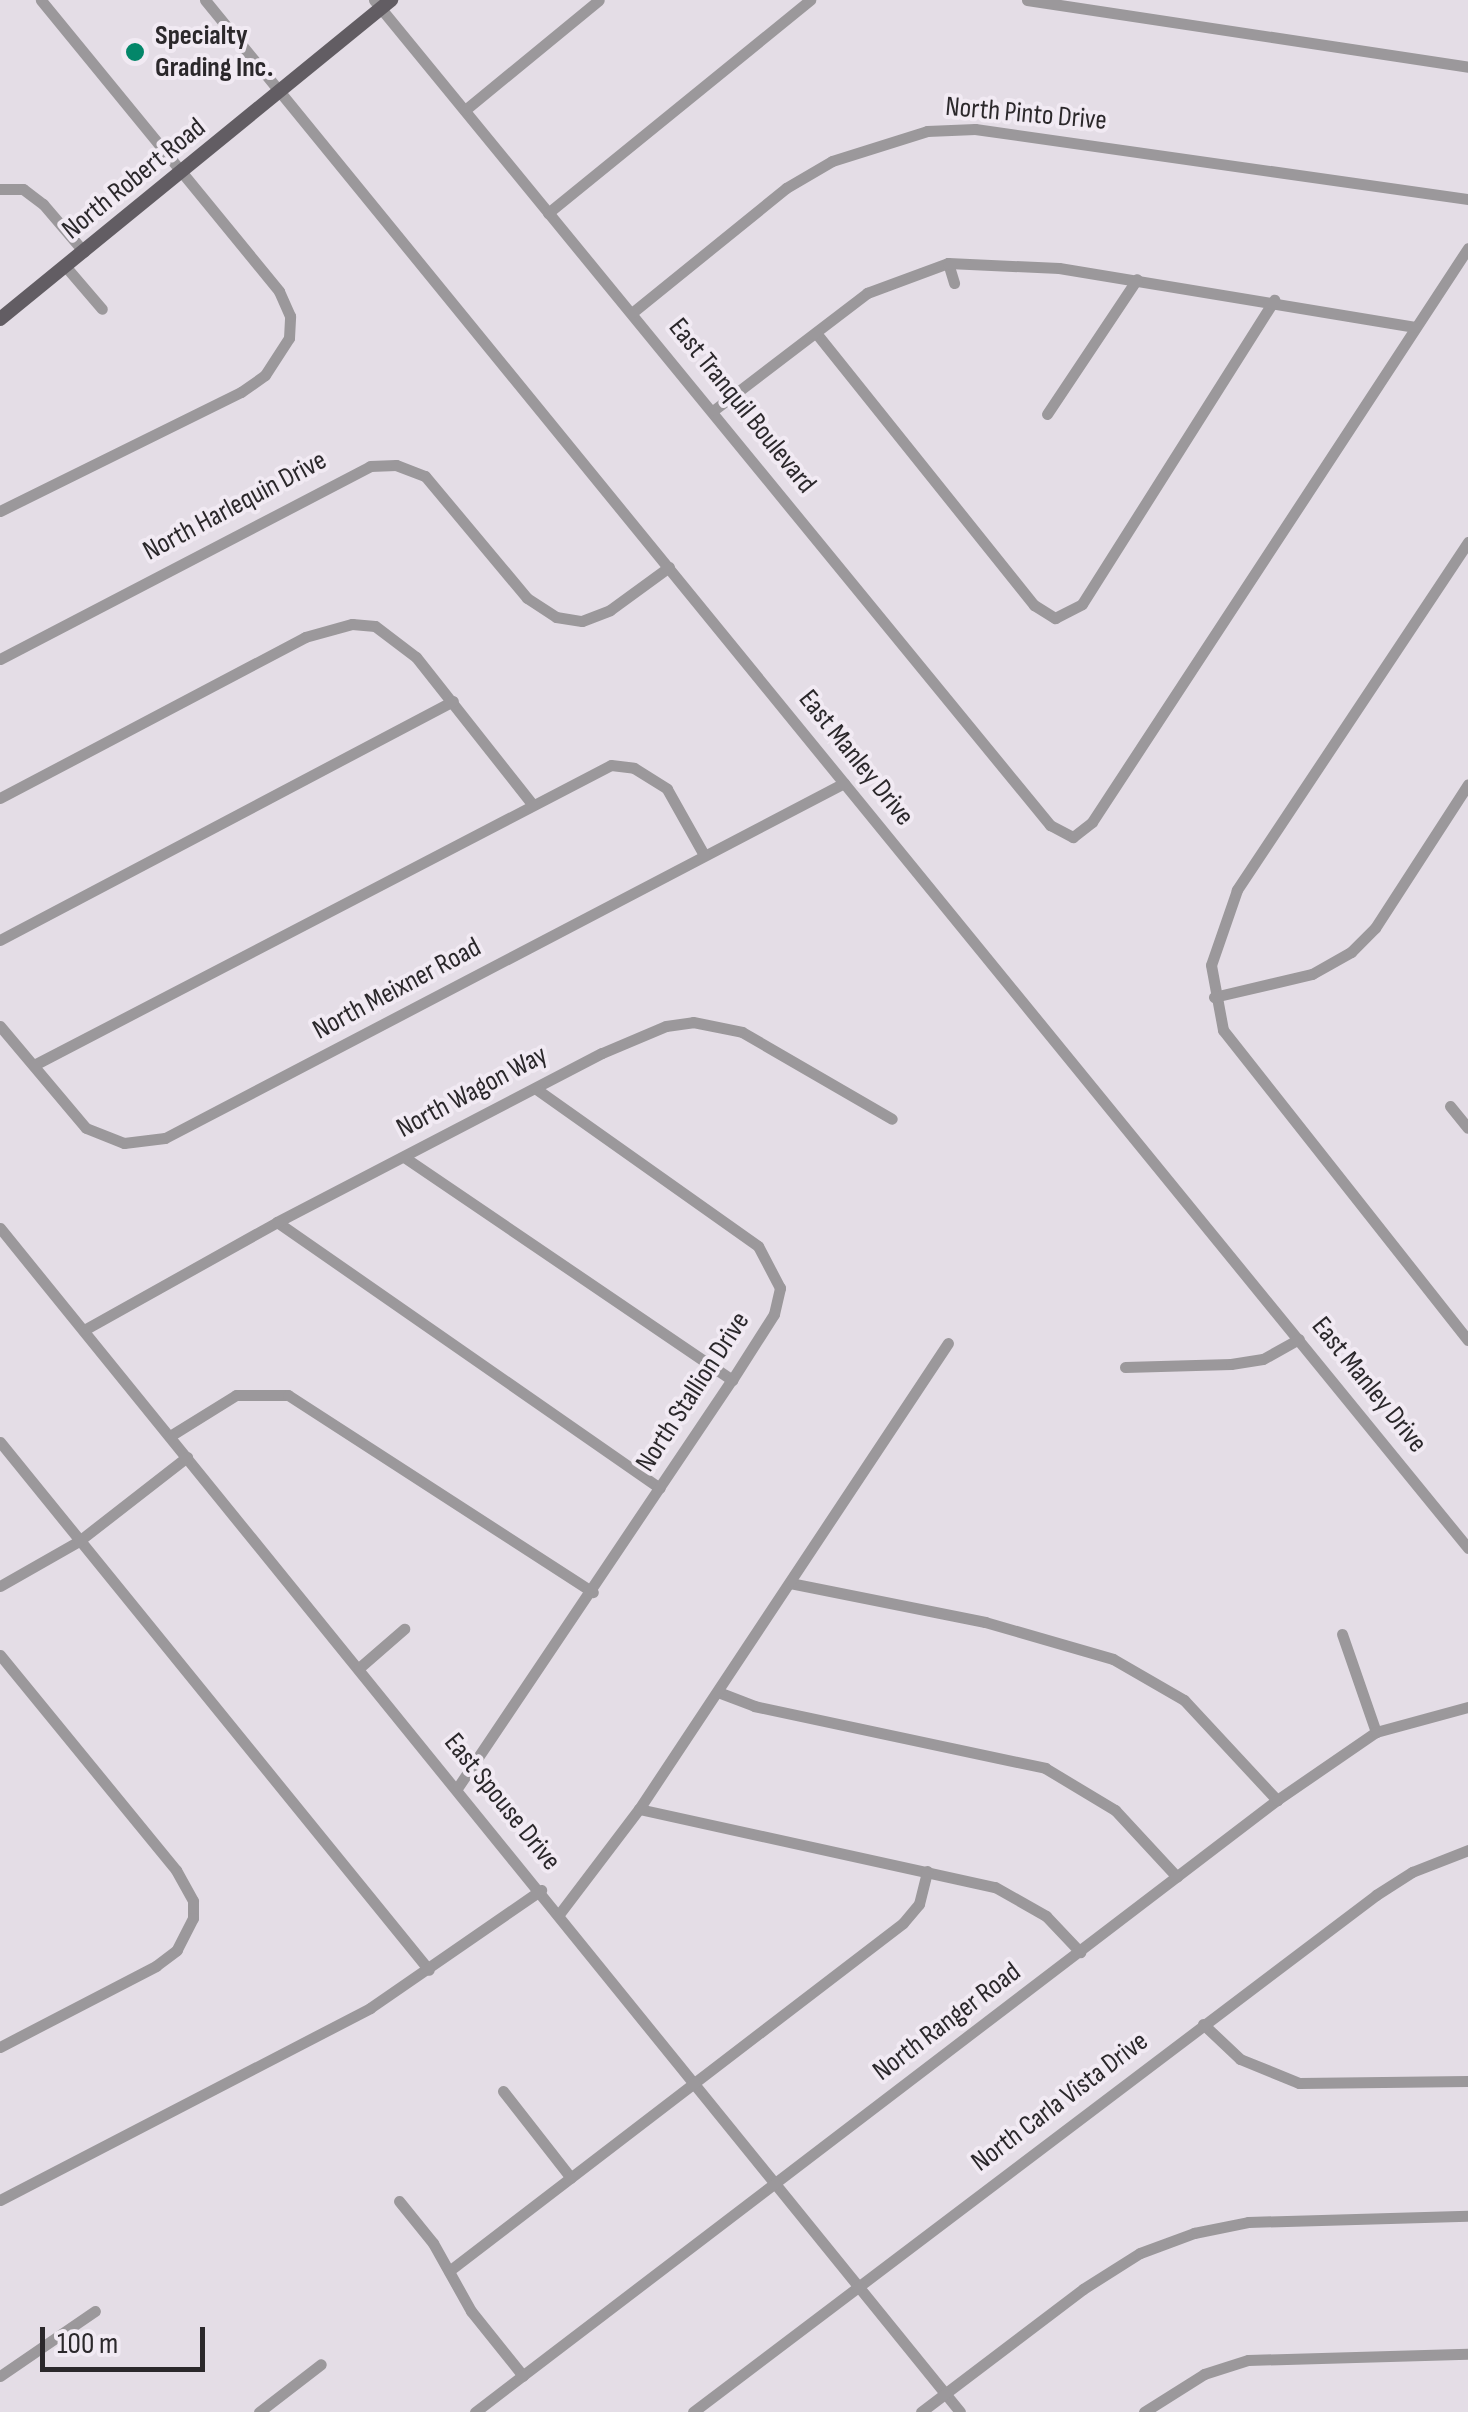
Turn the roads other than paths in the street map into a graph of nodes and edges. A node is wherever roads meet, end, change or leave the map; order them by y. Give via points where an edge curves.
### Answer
1 (41, 0) edge
2 (205, 0) edge
3 (599, 0) edge
4 (810, 0) edge
5 (1026, 0) edge
6 (382, 3) edge
7 (1468, 67) edge
8 (280, 91) junction
9 (465, 110) junction
10 (182, 172) junction
11 (0, 189) edge
12 (1468, 199) edge
13 (548, 213) junction
14 (1468, 248) edge
15 (84, 252) junction
16 (948, 263) junction
17 (66, 267) junction
18 (1137, 280) junction
19 (954, 283) dead end
20 (1274, 300) junction
21 (102, 309) dead end
22 (633, 312) junction
23 (0, 319) edge
24 (1416, 327) junction
25 (816, 333) junction
26 (714, 410) junction
27 (1047, 414) dead end
28 (0, 512) edge
29 (1468, 542) edge
30 (669, 567) junction
31 (0, 659) edge
32 (453, 701) junction
33 (844, 784) junction
34 (1468, 784) edge
35 (0, 798) edge
36 (532, 804) junction
37 (704, 855) junction
38 (0, 940) edge
39 (1214, 997) junction
40 (0, 1026) edge
41 (34, 1065) junction
42 (535, 1088) junction
43 (1450, 1106) dead end
44 (892, 1119) dead end
45 (1468, 1128) edge
46 (404, 1156) junction
47 (277, 1222) junction
48 (0, 1228) edge
49 (84, 1330) junction
50 (1299, 1339) junction
51 (1468, 1340) edge
52 (948, 1343) dead end
53 (1125, 1366) dead end
54 (732, 1380) junction
55 (170, 1436) junction
56 (0, 1442) edge
57 (187, 1458) junction
58 (660, 1488) junction
59 (79, 1541) junction
60 (1468, 1548) edge
61 (790, 1583) junction
62 (0, 1586) edge
63 (593, 1592) junction
64 (404, 1629) dead end
65 (1342, 1634) dead end
66 (0, 1655) edge
67 (359, 1668) junction
68 (718, 1692) junction
69 (1468, 1707) edge
70 (1376, 1732) junction
71 (458, 1787) junction
72 (1276, 1800) junction
73 (639, 1809) junction
74 (1468, 1850) edge
75 (927, 1871) junction
76 (1177, 1877) junction
77 (541, 1890) junction
78 (560, 1913) junction
79 (1080, 1952) junction
80 (429, 1970) junction
81 (1203, 2024) junction
82 (0, 2047) edge
83 (1468, 2081) edge
84 (698, 2083) junction
85 (503, 2091) dead end
86 (571, 2178) junction
87 (779, 2182) junction
88 (0, 2200) edge
89 (399, 2200) dead end
90 (1468, 2216) edge
91 (449, 2271) junction
92 (861, 2285) junction
93 (95, 2310) dead end
94 (1468, 2354) edge
95 (321, 2364) dead end
96 (0, 2376) edge
97 (523, 2376) junction
98 (946, 2393) junction
99 (259, 2412) edge
100 (475, 2412) edge
101 (694, 2412) edge
102 (921, 2412) edge
103 (960, 2412) edge
104 (1144, 2412) edge

1 - 10 street
2 - 8 street, East Manley Drive
3 - 9 street
4 - 13 street
5 - 7 street
6 - 8 main road, North Robert Road
6 - 9 street, East Tranquil Boulevard
8 - 10 main road, North Robert Road
8 - 30 street, East Manley Drive
9 - 13 street, East Tranquil Boulevard
10 - 15 main road, North Robert Road
10 - 28 street via 279,290 290,316 280,358 241,392
11 - 15 street via 22,188
12 - 22 street, North Pinto Drive via 974,129 927,130 832,161 786,188
13 - 22 street, East Tranquil Boulevard
14 - 24 street
15 - 17 main road, North Robert Road
16 - 18 street via 992,261
16 - 19 street
16 - 25 street via 867,293
17 - 21 street
17 - 23 main road, North Robert Road
18 - 20 street
18 - 27 street
20 - 24 street
20 - 25 street via 1082,604 1055,618 1034,605
22 - 26 street, East Tranquil Boulevard
24 - 26 street, East Tranquil Boulevard via 1092,822 1073,837 1050,826
25 - 26 street
29 - 39 street via 1238,890 1216,937
30 - 31 street, North Harlequin Drive via 610,610 582,621 556,617 528,598 425,476 370,466
30 - 33 street, East Manley Drive
32 - 35 street via 416,657 375,626 329,627
32 - 36 street
32 - 38 street
33 - 37 street, North Meixner Road
33 - 50 street, East Manley Drive
34 - 39 street via 1375,928 1351,952 1312,974
36 - 37 street via 611,765 634,768 667,790
36 - 41 street
37 - 41 street, North Meixner Road via 165,1138 102,1139
39 - 51 street via 1223,1030 1243,1058
40 - 41 street, North Meixner Road
42 - 44 street, North Wagon Way via 602,1052 693,1022 768,1044
42 - 46 street, North Wagon Way
42 - 54 street, North Stallion Drive via 758,1246 774,1266 780,1288 774,1314
43 - 45 street
46 - 47 street, North Wagon Way
46 - 54 street
47 - 49 street, North Wagon Way
47 - 58 street
48 - 49 street, East Spouse Drive
49 - 55 street, East Spouse Drive
50 - 53 street via 1263,1359 1231,1364
50 - 60 street, East Manley Drive
52 - 61 street
54 - 58 street, North Stallion Drive
55 - 57 street, East Spouse Drive
55 - 63 street via 236,1395 288,1395
56 - 59 street
57 - 59 street
57 - 67 street, East Spouse Drive
58 - 63 street, North Stallion Drive
59 - 62 street
59 - 80 street
61 - 68 street
61 - 72 street via 985,1622 1113,1660 1184,1700
63 - 71 street, North Stallion Drive
64 - 67 street
65 - 70 street
66 - 82 street via 176,1870 193,1901 193,1918 176,1950 156,1966
67 - 71 street, East Spouse Drive
68 - 73 street
68 - 76 street via 754,1706 1045,1768 1115,1810
69 - 70 street, North Ranger Road
70 - 72 street, North Ranger Road
71 - 77 street, East Spouse Drive
72 - 76 street, North Ranger Road
73 - 75 street
73 - 78 street
74 - 81 street, North Carla Vista Drive via 1376,1894
75 - 79 street via 1023,1899
75 - 84 street via 919,1904 903,1923
76 - 79 street, North Ranger Road
77 - 78 street, East Spouse Drive
77 - 80 street
78 - 84 street, East Spouse Drive
79 - 87 street, North Ranger Road
80 - 88 street via 370,2008
81 - 83 street via 1240,2059 1300,2083
81 - 92 street, North Carla Vista Drive
84 - 86 street
84 - 87 street, East Spouse Drive
85 - 86 street
86 - 91 street
87 - 92 street, East Spouse Drive
87 - 97 street, North Ranger Road
89 - 91 street
90 - 98 street via 1248,2222 1194,2233 1140,2254 1083,2288
91 - 97 street via 470,2311
92 - 98 street, East Spouse Drive
92 - 101 street, North Carla Vista Drive
93 - 96 street via 18,2357
94 - 104 street via 1248,2360 1204,2374
95 - 99 street
97 - 100 street, North Ranger Road
98 - 102 street
98 - 103 street, East Spouse Drive

